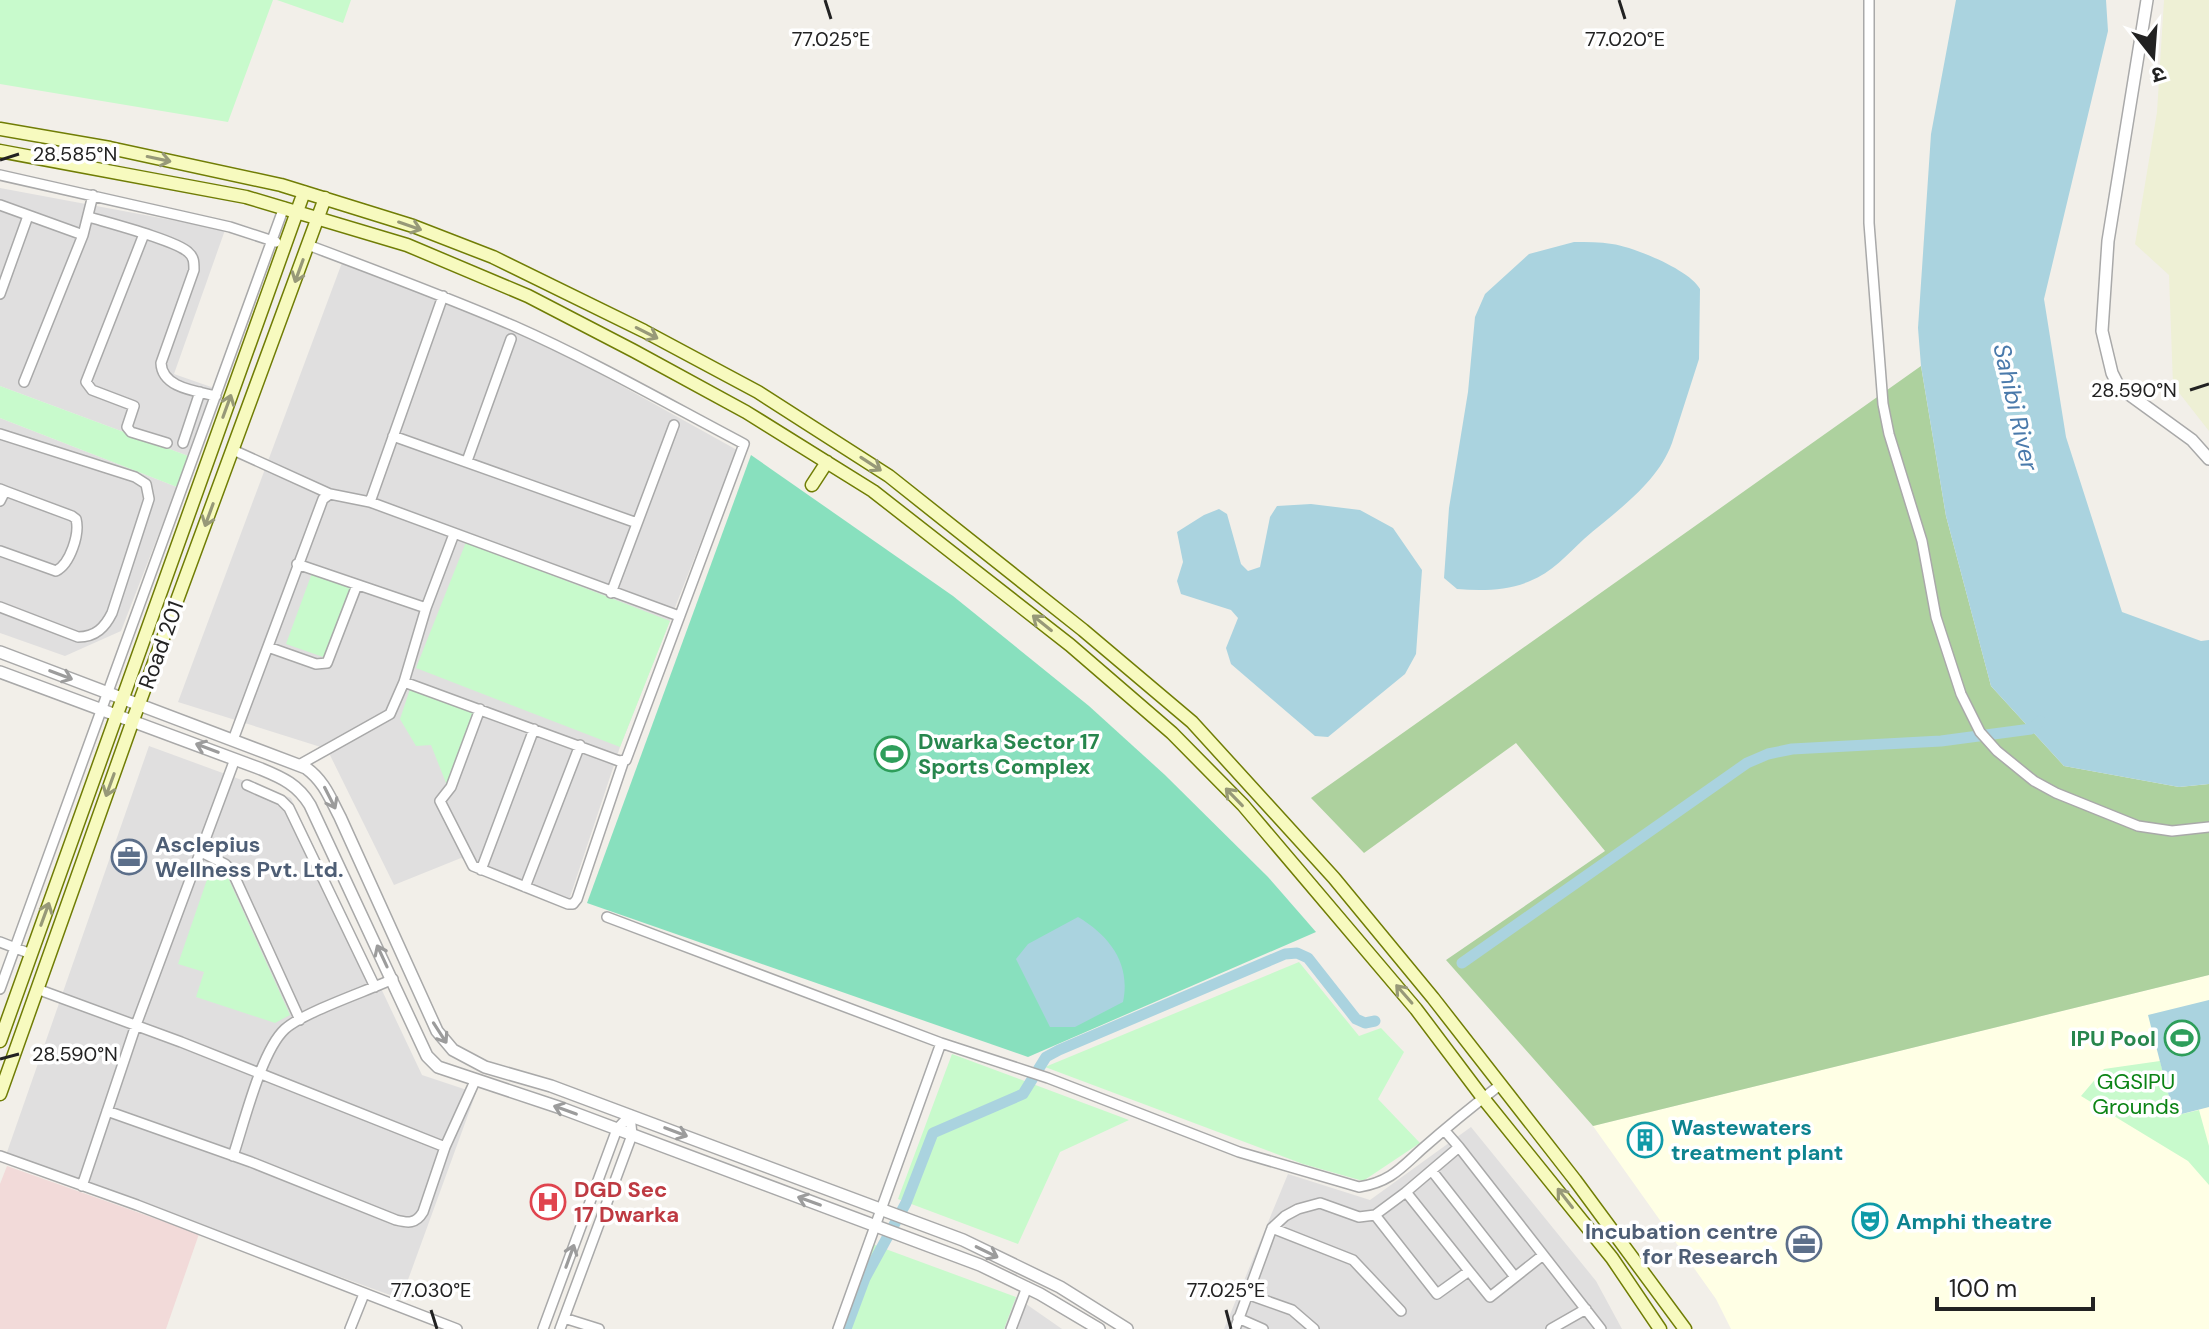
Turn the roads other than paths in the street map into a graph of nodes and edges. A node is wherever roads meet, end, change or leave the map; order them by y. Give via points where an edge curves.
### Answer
1 (1869, 0) edge
2 (2147, 0) edge
3 (0, 129) edge
4 (0, 151) edge
5 (0, 175) edge
6 (304, 192) junction
7 (93, 195) junction
8 (325, 198) junction
9 (0, 205) edge
10 (290, 209) junction
11 (28, 216) junction
12 (89, 217) junction
13 (317, 218) junction
14 (144, 234) junction
15 (83, 235) junction
16 (271, 241) junction
17 (285, 245) junction
18 (308, 245) junction
19 (0, 294) edge
20 (443, 296) junction
21 (511, 339) dead end
22 (24, 382) dead end
23 (200, 392) junction
24 (216, 396) junction
25 (674, 425) dead end
26 (0, 434) edge
27 (393, 436) junction
28 (167, 443) dead end
29 (183, 443) dead end
30 (233, 450) junction
31 (2209, 459) edge
32 (467, 461) junction
33 (827, 462) junction
34 (812, 485) dead end
35 (2, 490) edge
36 (330, 494) junction
37 (0, 501) edge
38 (370, 502) junction
39 (637, 523) junction
40 (454, 534) junction
41 (0, 551) edge
42 (297, 564) junction
43 (357, 585) junction
44 (611, 593) junction
45 (0, 607) edge
46 (426, 608) junction
47 (679, 616) junction
48 (268, 647) junction
49 (0, 652) edge
50 (0, 672) edge
51 (404, 682) junction
52 (115, 695) junction
53 (139, 704) junction
54 (102, 709) junction
55 (480, 709) junction
56 (116, 714) junction
57 (133, 720) junction
58 (534, 729) junction
59 (233, 740) junction
60 (580, 745) junction
61 (235, 759) junction
62 (624, 760) junction
63 (299, 765) junction
64 (247, 785) dead end
65 (2209, 827) edge
66 (201, 852) junction
67 (481, 870) junction
68 (525, 887) junction
69 (607, 917) dead end
70 (0, 942) edge
71 (15, 948) junction
72 (31, 954) junction
73 (393, 979) junction
74 (375, 987) junction
75 (0, 989) edge
76 (37, 989) junction
77 (300, 1020) junction
78 (136, 1025) junction
79 (0, 1041) edge
80 (941, 1043) junction
81 (260, 1074) junction
82 (475, 1081) junction
83 (1500, 1085) junction
84 (0, 1094) edge
85 (1483, 1098) junction
86 (107, 1111) junction
87 (630, 1115) junction
88 (617, 1129) junction
89 (1445, 1131) junction
90 (632, 1135) junction
91 (445, 1147) junction
92 (1459, 1147) junction
93 (233, 1156) junction
94 (2, 1157) edge
95 (0, 1169) edge
96 (1432, 1171) junction
97 (82, 1186) junction
98 (1406, 1192) junction
99 (883, 1210) junction
100 (1375, 1215) junction
101 (879, 1226) junction
102 (1272, 1228) junction
103 (1543, 1255) junction
104 (1469, 1271) junction
105 (1515, 1277) junction
106 (1027, 1287) junction
107 (364, 1294) junction
108 (1247, 1294) junction
109 (1586, 1309) junction
110 (1401, 1311) dead end
111 (564, 1318) junction
112 (1237, 1324) edge
113 (1558, 1327) edge
114 (350, 1329) edge
115 (457, 1329) edge
116 (543, 1329) edge
117 (560, 1329) edge
118 (599, 1329) edge
119 (838, 1329) edge
120 (1011, 1329) edge
121 (1099, 1329) edge
122 (1127, 1329) edge
123 (1263, 1329) edge
124 (1314, 1329) edge
125 (1601, 1329) edge
126 (1660, 1329) edge
127 (1685, 1329) edge

1 - 65 street via 1869,223 1883,404 1922,541 1936,617 1961,694 1980,732 2005,758 2056,793 2138,826 2172,831
2 - 31 street via 2108,241 2102,331 2119,387 2192,440
3 -> 6 main road
4 - 10 main road
5 - 7 street
6 - 8 main road
6 - 10 main road, Road 201
7 - 12 street
7 - 16 street
8 - 13 main road, Road 201
8 -> 83 main road via 493,257 644,331 758,392 889,476 1192,722 1334,878
9 - 11 street
10 - 13 main road
10 - 16 street
10 - 17 main road, Road 201
11 - 15 street
11 - 19 street
12 - 14 street
12 - 15 street
13 - 18 main road, Road 201
13 - 33 main road via 407,245 528,296 746,412
14 - 23 street via 192,257 194,270 160,366 169,381
14 - 28 street via 86,382 92,390 134,406 127,427 131,432
15 - 22 street
16 - 17 street
16 - 24 street
52 -> 17 main road, Road 201
18 - 20 street
18 -> 30 main road, Road 201
20 - 27 street
20 - 47 street via 595,365 744,444
21 - 32 street
23 - 24 street
23 - 29 street
24 - 52 street
25 - 39 street
26 - 45 street via 135,477 146,484 149,499 102,629 78,637
27 - 32 street
27 - 38 street
30 - 36 street
30 -> 53 main road, Road 201
32 - 39 street
33 - 34 main road
85 -> 33 main road via 1416,1009 1243,805 1172,733 968,563
35 - 37 street
35 - 41 street via 72,516 78,528 66,564 56,571
36 - 38 street
36 - 42 street via 323,499
38 - 40 street
39 - 44 street
40 - 44 street
40 - 46 street
42 - 43 street
42 - 48 street
43 - 46 street
43 - 48 street via 327,663
44 - 47 street
46 - 51 street
47 - 62 street
48 - 59 street
49 -> 52 street
50 - 54 street
51 - 55 street
51 - 63 street via 387,717
52 - 53 street
52 - 54 street
52 - 56 main road, Road 201
53 - 57 main road, Road 201
53 - 59 street
54 - 56 street
54 - 71 street
55 - 58 street
55 - 67 street via 451,787 440,801 469,862
56 - 57 street
72 -> 56 main road, Road 201
61 -> 57 street
57 -> 76 main road, Road 201
58 - 60 street
58 - 67 street
59 - 63 street
60 - 62 street
60 - 68 street
61 - 66 street
73 -> 61 street via 304,794 285,779
62 - 68 street via 576,902 568,904
63 -> 87 street via 322,782 444,1041 485,1067
64 - 74 street via 289,808
66 - 77 street via 232,871
66 - 78 street
67 - 68 street
69 - 80 street
70 - 71 street
71 - 72 street
71 - 75 street
72 - 79 main road, Road 201
73 - 74 street
73 - 82 street via 430,1060
74 - 77 street
76 - 78 street
76 - 84 main road, Road 201
77 - 81 street via 278,1036
78 - 81 street
78 - 86 street
80 - 89 street via 1239,1152 1359,1187 1399,1172
80 - 99 street
81 - 91 street
81 - 93 street
88 -> 82 street
82 - 91 street
83 - 85 street
83 - 127 main road
85 - 89 street
126 -> 85 main road via 1612,1258
86 - 93 street
86 - 97 street
87 - 88 street
87 - 90 street
87 -> 99 street
88 - 90 street
116 -> 88 street
89 - 92 street
101 -> 90 street
90 - 111 street
91 - 93 street via 423,1212 410,1223
92 - 96 street
92 - 103 street
94 - 95 street
94 - 97 street
96 - 98 street
96 - 105 street
97 - 107 street
98 - 100 street
98 - 104 street
99 - 101 street
99 -> 122 street via 963,1240 1060,1287
100 - 102 street via 1359,1217 1320,1203 1298,1209
100 - 104 street via 1437,1294
101 - 106 street
101 - 119 street
102 - 108 street
102 - 110 street via 1353,1260
103 - 105 street
103 - 109 street
104 - 105 street via 1490,1297
106 - 120 street
106 - 121 street
107 - 114 street
107 - 115 street
108 - 112 street
108 - 124 street via 1292,1310
109 - 113 street
109 - 125 street
111 - 117 street
111 - 118 street
112 - 123 street

